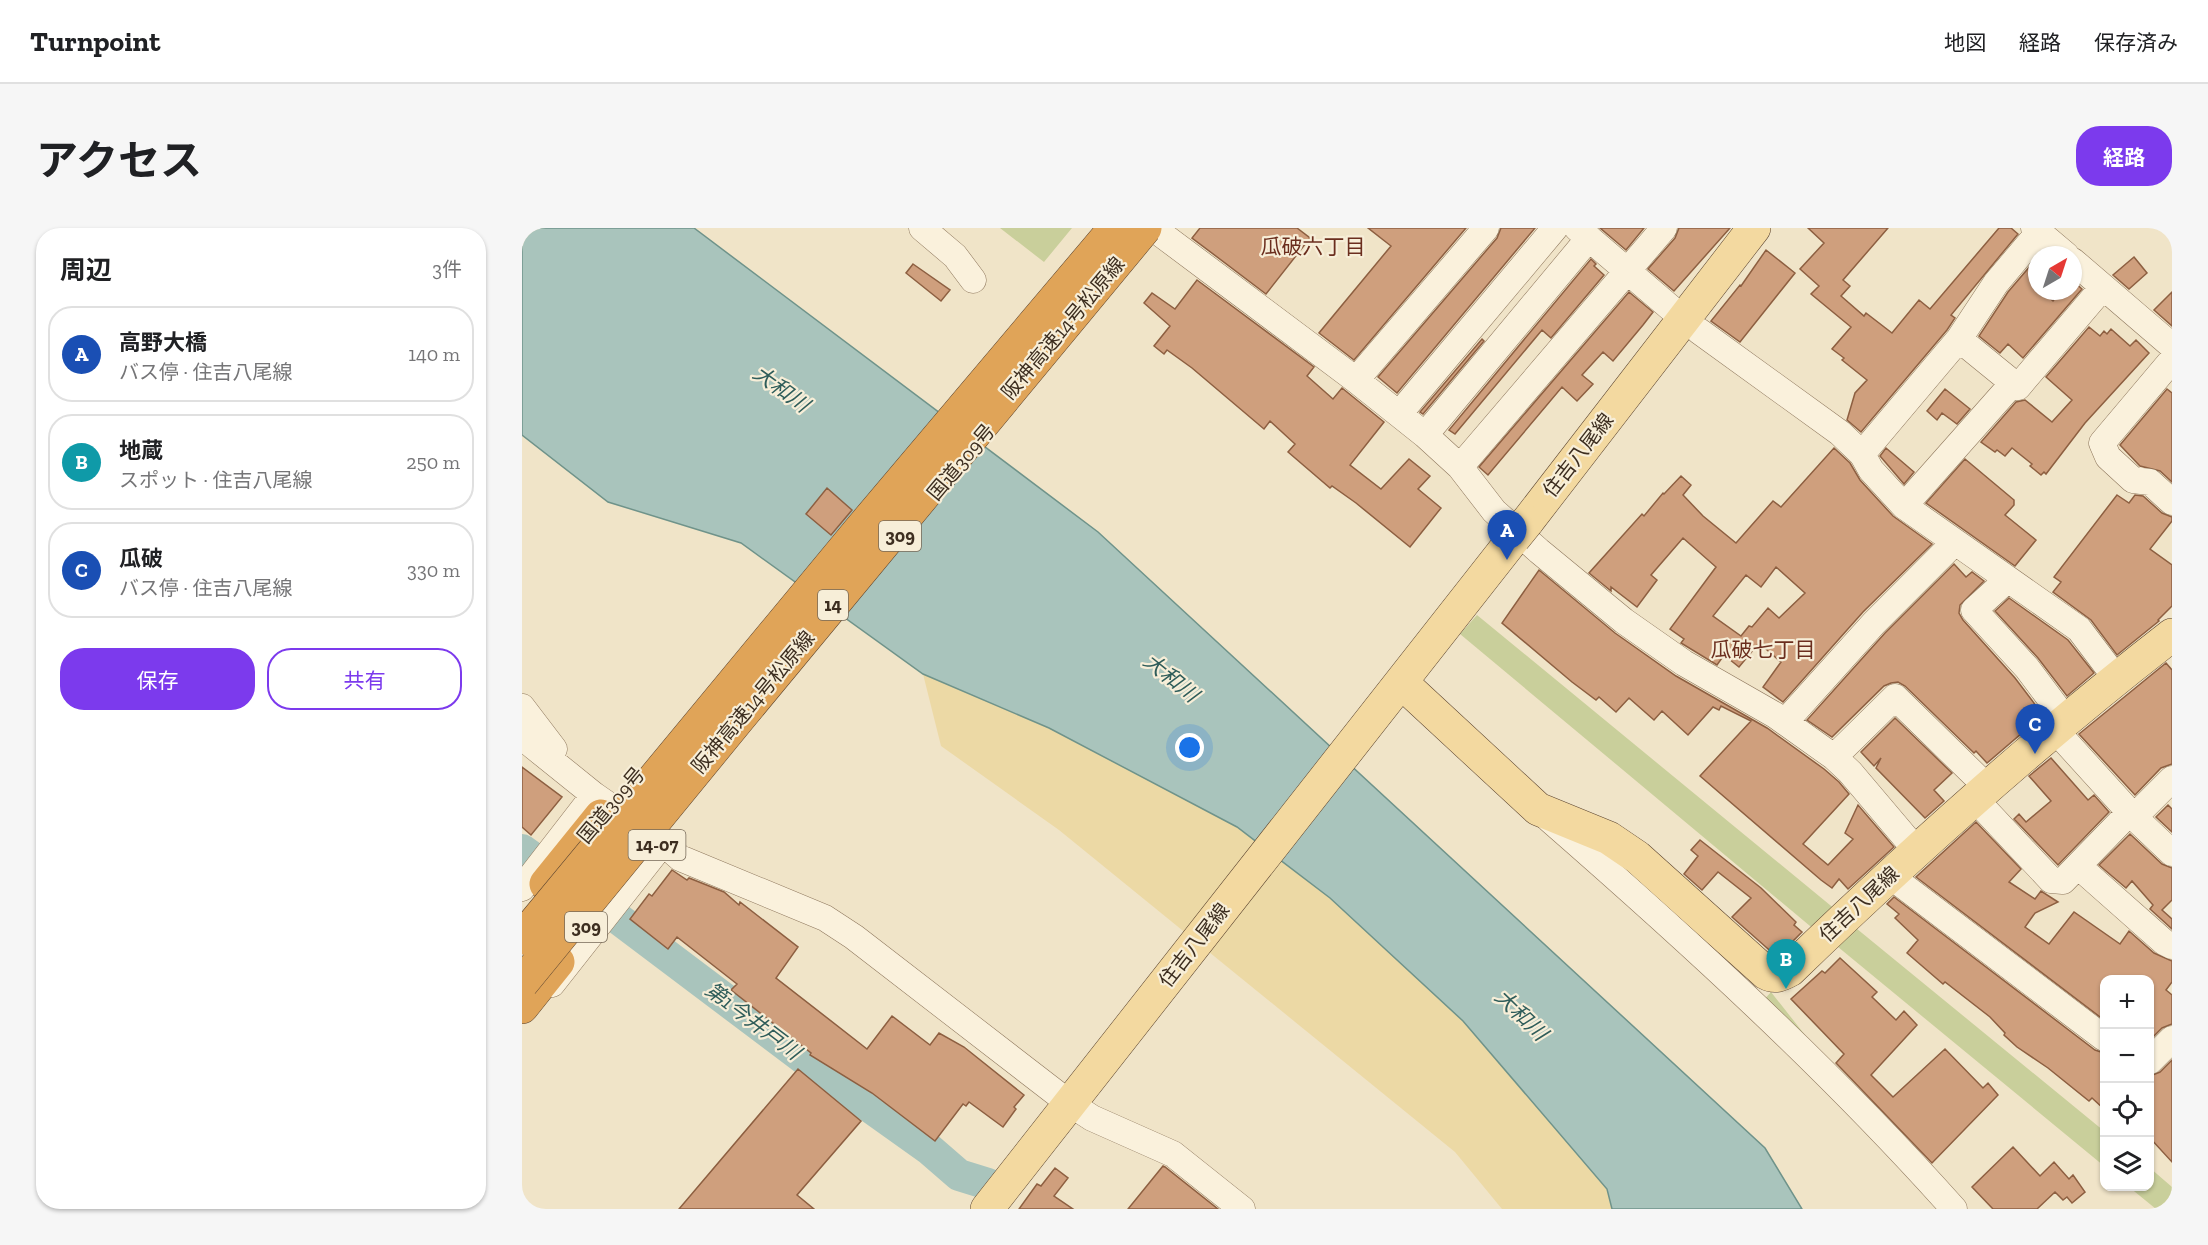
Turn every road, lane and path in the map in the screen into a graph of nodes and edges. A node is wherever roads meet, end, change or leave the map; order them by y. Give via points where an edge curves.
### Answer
1 (922, 228) edge
2 (1095, 228) edge
3 (1115, 228) edge
4 (1486, 228) edge
5 (1555, 228) edge
6 (1664, 228) edge
7 (1754, 228) edge
8 (1161, 230) edge
9 (2037, 230) edge
10 (1583, 233) edge
11 (2056, 246) edge
12 (2082, 269) edge
13 (1627, 271) junction
14 (973, 280) dead end
15 (2103, 287) junction
16 (1673, 310) dead end
17 (1699, 331) dead end
18 (1959, 339) junction
19 (2172, 346) edge
20 (2172, 360) edge
21 (1356, 380) junction
22 (2013, 383) junction
23 (1399, 414) junction
24 (1425, 435) junction
25 (1862, 453) junction
26 (1460, 467) junction
27 (2172, 502) edge
28 (1904, 506) junction
29 (1955, 542) junction
30 (2007, 580) junction
31 (2172, 635) edge
32 (2116, 678) junction
33 (1398, 686) junction
34 (522, 707) edge
35 (738, 718) junction
36 (1785, 722) junction
37 (2060, 725) junction
38 (522, 737) edge
39 (1834, 757) junction
40 (2172, 779) edge
41 (1981, 793) junction
42 (594, 795) junction
43 (1538, 809) junction
44 (2132, 814) junction
45 (663, 843) junction
46 (1916, 849) junction
47 (2172, 852) edge
48 (2078, 866) junction
49 (1889, 874) junction
50 (522, 888) edge
51 (522, 913) edge
52 (522, 938) edge
53 (2172, 946) edge
54 (522, 983) edge
55 (522, 1007) edge
56 (522, 1016) edge
57 (522, 1021) edge
58 (2100, 1035) edge
59 (2172, 1039) edge
60 (2154, 1057) edge
61 (1074, 1098) junction
62 (987, 1209) edge
63 (1242, 1209) edge
64 (1954, 1209) edge

1 - 14 street via 955,256
2 - 51 highway, 国道309号 / 309
3 - 52 highway, 阪神高速14号松原線 / 14, bridge
4 - 21 street
5 - 23 street
6 - 13 street
7 - 33 main road, 住吉八尾線
8 - 21 street
8 - 35 highway, 阪神高速14号松原線 / 14, bridge
8 - 55 highway, 国道309号 / 309 via 825,625
9 - 11 street
9 - 18 street
10 - 13 street
10 - 24 street
12 - 15 street
13 - 16 street
13 - 26 street
15 - 19 street
15 - 22 street via 2018,387
17 - 25 street
18 - 22 street
18 - 25 street
20 - 27 street via 2102,442 2108,457 2133,480 2150,482
21 - 23 street
22 - 28 street
23 - 24 street
24 - 26 street
25 - 28 street via 1871,470
26 - 36 street via 1494,511 1624,621 1684,663
28 - 29 street
29 - 30 street
29 - 36 street via 1874,623
30 - 32 street via 2079,629
30 - 37 street via 1974,610 2027,668
31 - 32 main road, 住吉八尾線
32 - 37 main road, 住吉八尾線
33 - 43 main road, 住吉八尾線
33 - 61 main road, 住吉八尾線
34 - 42 street
35 - 54 highway, 阪神高速14号松原線 / 14, bridge
35 - 56 highway, 14-07, bridge via 657,844
36 - 39 street
37 - 41 main road, 住吉八尾線
37 - 44 street
38 - 42 street
39 - 41 street via 1895,697
39 - 46 street
40 - 44 street
41 - 46 main road, 住吉八尾線
41 - 48 street via 2051,880 2062,881
42 - 45 street
42 - 50 street
43 - 49 main road, 住吉八尾線 via 1610,838 1637,857 1772,977 1790,970
43 - 64 street via 1754,1004
44 - 47 street
44 - 48 street
45 - 57 street
45 - 61 street via 680,858 825,918
46 - 49 main road, 住吉八尾線
48 - 53 street
49 - 58 street
59 - 60 street
61 - 62 main road, 住吉八尾線
61 - 63 street via 1092,1119 1173,1154

